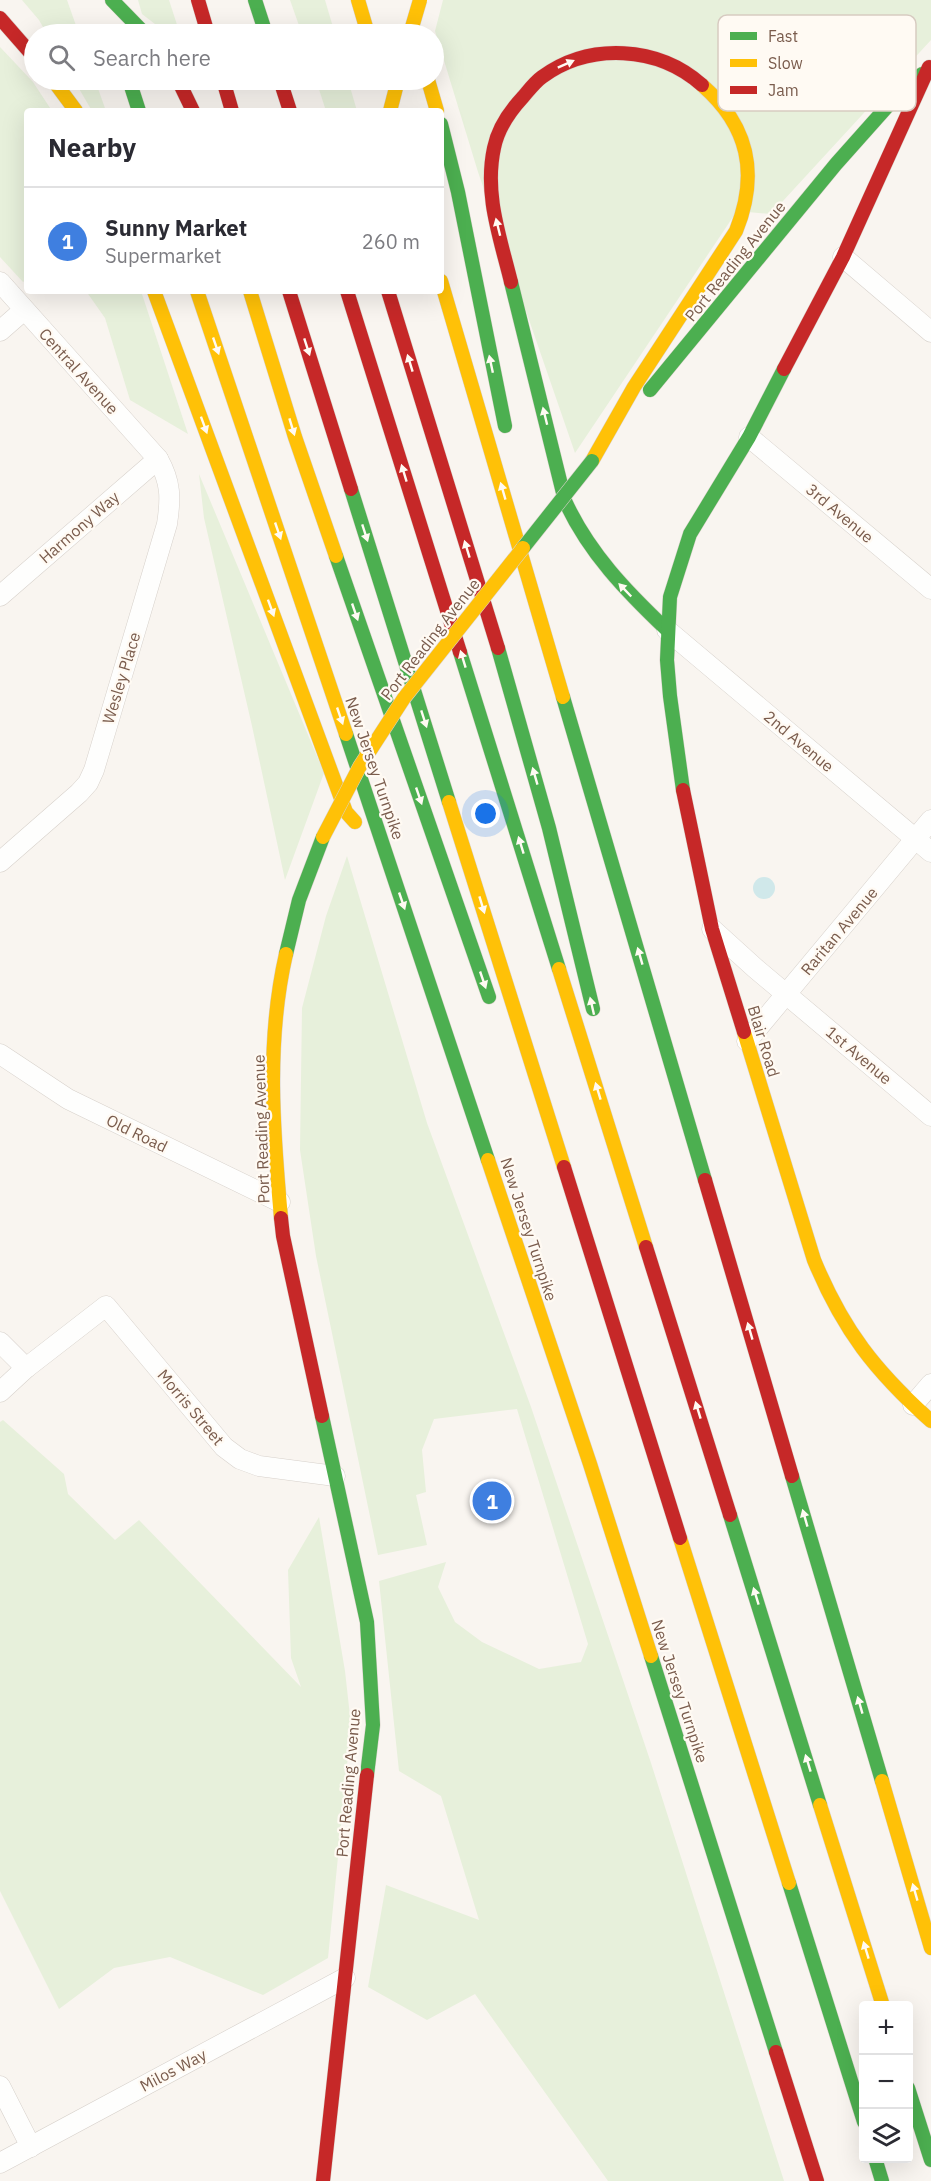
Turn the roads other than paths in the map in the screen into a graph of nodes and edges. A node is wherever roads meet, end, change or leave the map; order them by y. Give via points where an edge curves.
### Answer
1 (104, 0) edge
2 (112, 0) edge
3 (198, 0) edge
4 (255, 0) edge
5 (358, 0) edge
6 (404, 0) edge
7 (420, 0) edge
8 (109, 17) dead end
9 (0, 18) edge
10 (135, 24) edge
11 (205, 24) edge
12 (263, 24) edge
13 (365, 24) edge
14 (410, 24) edge
15 (415, 24) edge
16 (24, 46) edge
17 (930, 67) edge
18 (916, 79) edge
19 (60, 90) edge
20 (132, 90) edge
21 (183, 90) edge
22 (226, 90) edge
23 (283, 90) edge
24 (385, 90) edge
25 (395, 90) edge
26 (431, 90) edge
27 (718, 98) edge
28 (916, 98) edge
29 (74, 108) edge
30 (138, 108) edge
31 (192, 108) edge
32 (231, 108) edge
33 (289, 108) edge
34 (389, 108) edge
35 (391, 108) edge
36 (436, 108) edge
37 (728, 111) edge
38 (883, 111) edge
39 (910, 111) edge
40 (444, 136) edge
41 (843, 257) junction
42 (0, 282) edge
43 (444, 290) edge
44 (155, 294) edge
45 (198, 294) edge
46 (251, 294) edge
47 (290, 294) edge
48 (348, 294) edge
49 (389, 294) edge
50 (24, 310) junction
51 (0, 331) edge
52 (931, 332) edge
53 (507, 437) dead end
54 (748, 437) junction
55 (158, 459) junction
56 (592, 461) junction
57 (522, 506) dead end
58 (931, 588) edge
59 (0, 596) edge
60 (668, 630) junction
61 (561, 688) junction
62 (931, 820) edge
63 (916, 839) junction
64 (931, 852) edge
65 (0, 862) edge
66 (391, 867) junction
67 (712, 929) junction
68 (786, 995) junction
69 (495, 1014) dead end
70 (596, 1022) dead end
71 (747, 1041) junction
72 (0, 1054) edge
73 (608, 1078) dead end
74 (931, 1116) edge
75 (554, 1181) dead end
76 (280, 1202) junction
77 (634, 1207) junction
78 (0, 1342) edge
79 (26, 1368) junction
80 (931, 1383) edge
81 (0, 1392) edge
82 (913, 1405) junction
83 (931, 1421) edge
84 (657, 1465) junction
85 (335, 1476) junction
86 (931, 1948) edge
87 (345, 1977) junction
88 (881, 2001) edge
89 (0, 2086) edge
90 (913, 2101) edge
91 (860, 2109) edge
92 (31, 2147) junction
93 (931, 2160) edge
94 (0, 2163) edge
95 (877, 2163) edge
96 (323, 2181) edge
97 (817, 2181) edge
98 (882, 2181) edge

1 - 8 main road
2 - 10 main road
3 - 11 main road
4 - 12 main road
5 - 13 main road
6 - 14 main road
7 - 15 main road, bridge
9 - 16 main road
17 - 18 main road, Port Reading Avenue
17 - 28 main road, Port Reading Avenue
19 - 29 main road
20 - 30 main road
21 - 31 main road
22 - 32 main road
23 - 33 main road
24 - 34 main road
25 - 35 main road, bridge
26 - 36 main road
60 -> 27 main road via 623,589 586,543 565,501 490,197 489,168 495,140 526,90 548,72 577,59 628,52 653,56 694,76
37 -> 56 main road via 741,135 747,160 750,186 746,210
38 - 56 main road, Port Reading Avenue
39 - 41 main road, Port Reading Avenue
53 -> 40 main road
41 - 52 street
41 - 54 main road, Port Reading Avenue
42 - 50 street, Central Avenue
61 -> 43 main road
44 -> 66 main road via 346,812
45 -> 66 main road, New Jersey Turnpike
46 -> 69 main road via 295,437
47 -> 84 main road
77 -> 48 main road
70 -> 49 main road via 525,740
50 - 51 street
50 - 55 street, Central Avenue
54 - 58 street, 3rd Avenue
54 - 60 main road, Port Reading Avenue via 690,534 670,597
55 - 59 street, Harmony Way
55 - 65 street, Wesley Place via 169,488 167,524 94,770 79,793
56 - 76 main road, Port Reading Avenue, bridge via 375,738 323,837 299,900 276,1019 272,1079
57 - 61 main road
60 - 63 street, 2nd Avenue
60 - 67 main road, Blair Road via 667,660 676,742
86 -> 61 main road
62 - 63 street, Raritan Avenue
63 - 64 street, 2nd Avenue
63 - 68 street, Raritan Avenue
66 -> 97 main road, New Jersey Turnpike via 594,1476
67 - 68 street, 1st Avenue
67 - 71 main road, Blair Road
68 - 71 street, Raritan Avenue
68 - 74 street, 1st Avenue
71 - 82 main road, Blair Road via 825,1291 866,1357
72 - 76 street, Old Road via 68,1099
73 - 77 main road
75 - 84 main road
76 - 85 main road, Port Reading Avenue via 283,1236
88 -> 77 main road
78 - 79 street
79 - 81 street
79 - 85 street, Morris Street via 106,1306 224,1447 240,1460
80 - 82 street
82 - 83 main road, Blair Road
84 - 91 main road
85 - 87 main road, Port Reading Avenue via 367,1622 374,1725
87 - 92 street, Milos Way
87 - 96 main road, Port Reading Avenue
89 - 92 street
90 - 93 main road
92 - 94 street, Milos Way
95 - 98 main road

